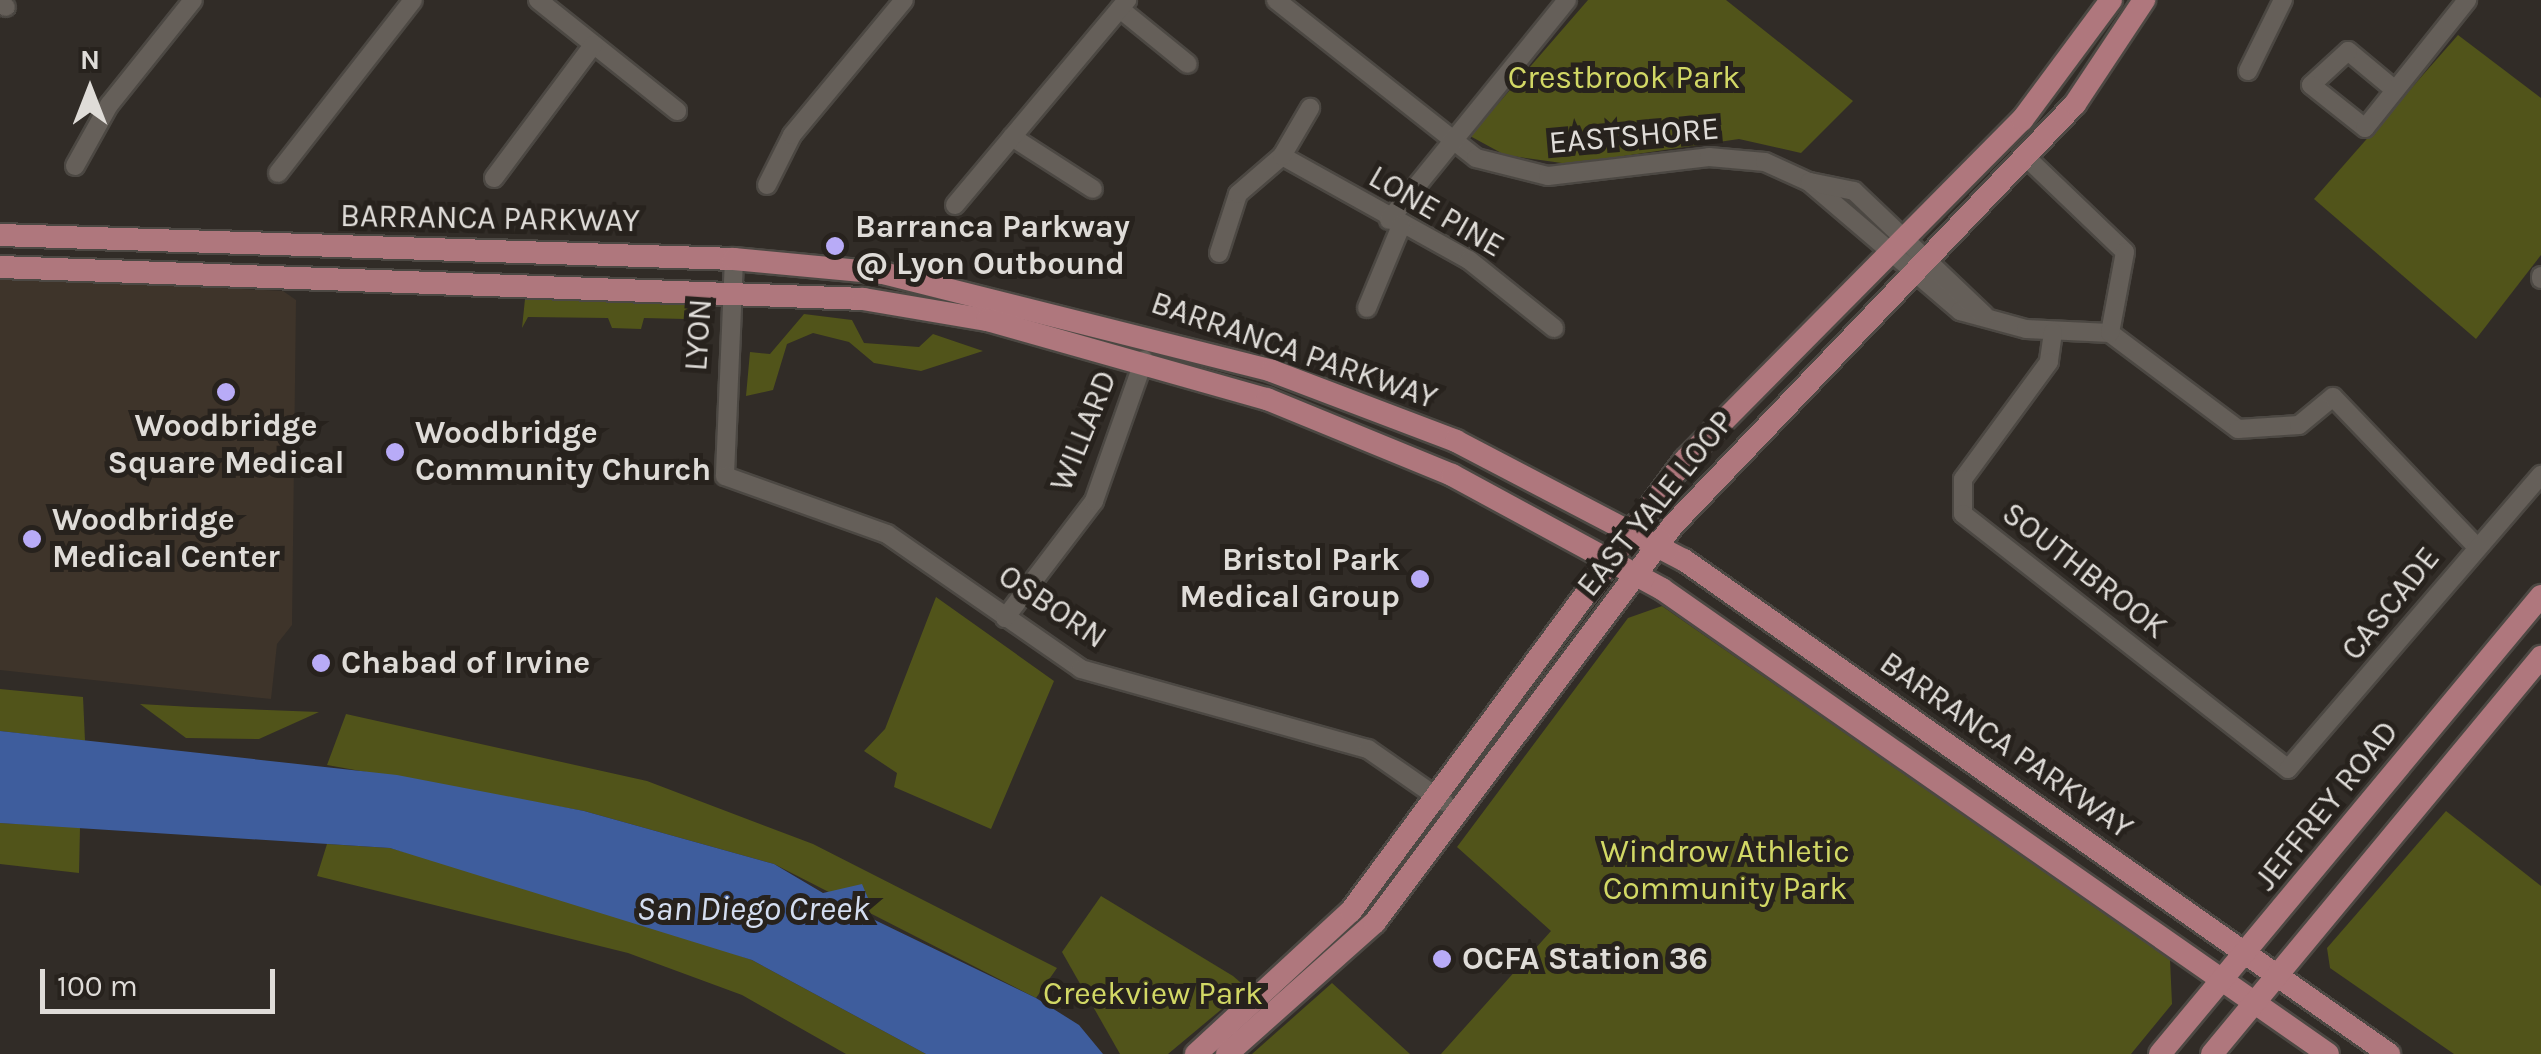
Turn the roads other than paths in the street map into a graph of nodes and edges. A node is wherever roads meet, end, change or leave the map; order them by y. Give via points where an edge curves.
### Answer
1 (193, 0) edge
2 (413, 0) edge
3 (538, 0) edge
4 (904, 0) edge
5 (1276, 0) edge
6 (1567, 0) edge
7 (2111, 0) edge
8 (2144, 0) edge
9 (2283, 0) edge
10 (2467, 0) edge
11 (1124, 5) edge
12 (594, 45) junction
13 (1188, 64) dead end
14 (2248, 72) dead end
15 (2395, 90) junction
16 (1310, 108) dead end
17 (676, 111) dead end
18 (1012, 137) junction
19 (1450, 141) junction
20 (1282, 156) junction
21 (2026, 157) junction
22 (75, 166) dead end
23 (278, 173) dead end
24 (494, 178) dead end
25 (766, 185) dead end
26 (1093, 189) dead end
27 (955, 205) dead end
28 (1395, 224) junction
29 (0, 235) edge
30 (1898, 245) junction
31 (194, 246) junction
32 (1219, 253) dead end
33 (734, 259) junction
34 (1919, 263) junction
35 (0, 268) edge
36 (192, 280) junction
37 (733, 289) junction
38 (1368, 308) dead end
39 (1554, 328) dead end
40 (2053, 332) junction
41 (2110, 333) junction
42 (1144, 360) junction
43 (724, 476) joint
44 (2541, 476) edge
45 (1630, 531) junction
46 (1656, 545) junction
47 (2477, 547) junction
48 (1609, 558) junction
49 (1636, 574) junction
50 (2541, 596) edge
51 (1005, 618) junction
52 (2541, 657) edge
53 (2288, 769) joint
54 (1440, 798) junction
55 (1459, 816) junction
56 (2246, 954) junction
57 (2276, 974) junction
58 (2223, 980) junction
59 (2256, 1001) junction
60 (1196, 1054) edge
61 (1227, 1054) edge
62 (2160, 1054) edge
63 (2212, 1054) edge
64 (2328, 1054) edge
65 (2389, 1054) edge

1 - 22 street via 109,105
2 - 23 street
3 - 12 street
4 - 25 street via 792,136
5 - 19 street, EASTSHORE
6 - 19 street
7 - 30 main road, EAST YALE LOOP via 2056,82
8 - 21 main road, EAST YALE LOOP via 2075,104
9 - 14 street
10 - 15 street
11 - 13 street
11 - 18 street
12 - 17 street
12 - 24 street
15 - 15 street via 2365,128 2312,85 2348,51
16 - 20 street
18 - 26 street
18 - 27 street
19 - 28 street
19 - 30 street, EASTSHORE via 1548,176 1736,158 1809,182
20 - 28 street, LONE PINE
20 - 32 street via 1238,194
21 - 34 main road, EAST YALE LOOP
21 - 41 street via 2125,252
28 - 38 street
28 - 39 street, LONE PINE via 1468,260
29 - 31 main road, BARRANCA PARKWAY
30 - 34 street, EASTSHORE
30 - 45 main road, EAST YALE LOOP via 1684,460
31 - 33 main road, BARRANCA PARKWAY
31 - 36 main road
33 - 37 street, LYON
33 - 45 main road, BARRANCA PARKWAY via 965,289 1272,371 1456,442
34 - 40 street, EASTSHORE via 1960,310
34 - 46 main road, EAST YALE LOOP
35 - 36 main road, BARRANCA PARKWAY
36 - 37 main road, BARRANCA PARKWAY
37 - 42 main road, BARRANCA PARKWAY via 986,320
37 - 43 street, LYON
40 - 41 street, EASTSHORE
40 - 53 street, SOUTHBROOK via 2049,362 1963,479 1963,514
41 - 47 street via 2238,429 2299,425 2334,397
42 - 48 main road, BARRANCA PARKWAY via 1370,439
42 - 51 street, WILLARD via 1094,501
43 - 51 street, OSBORN via 887,534
44 - 47 street, CASCADE
45 - 46 main road, BARRANCA PARKWAY
45 - 48 main road, EAST YALE LOOP
46 - 49 main road, EAST YALE LOOP
46 - 56 main road, BARRANCA PARKWAY
47 - 53 street, CASCADE
48 - 49 main road, BARRANCA PARKWAY
48 - 54 main road, EAST YALE LOOP
49 - 55 main road, EAST YALE LOOP
49 - 58 main road, BARRANCA PARKWAY
50 - 56 main road, JEFFREY ROAD
51 - 54 street, OSBORN via 1081,670 1368,748
52 - 57 main road
54 - 55 street, OSBORN
54 - 60 main road, EAST YALE LOOP via 1320,944
55 - 61 main road, EAST YALE LOOP via 1374,922
56 - 57 main road, BARRANCA PARKWAY
56 - 58 main road, JEFFREY ROAD
57 - 59 main road
57 - 65 main road, BARRANCA PARKWAY
58 - 59 main road, BARRANCA PARKWAY
58 - 62 main road, JEFFREY ROAD
59 - 63 main road
59 - 64 main road, BARRANCA PARKWAY

